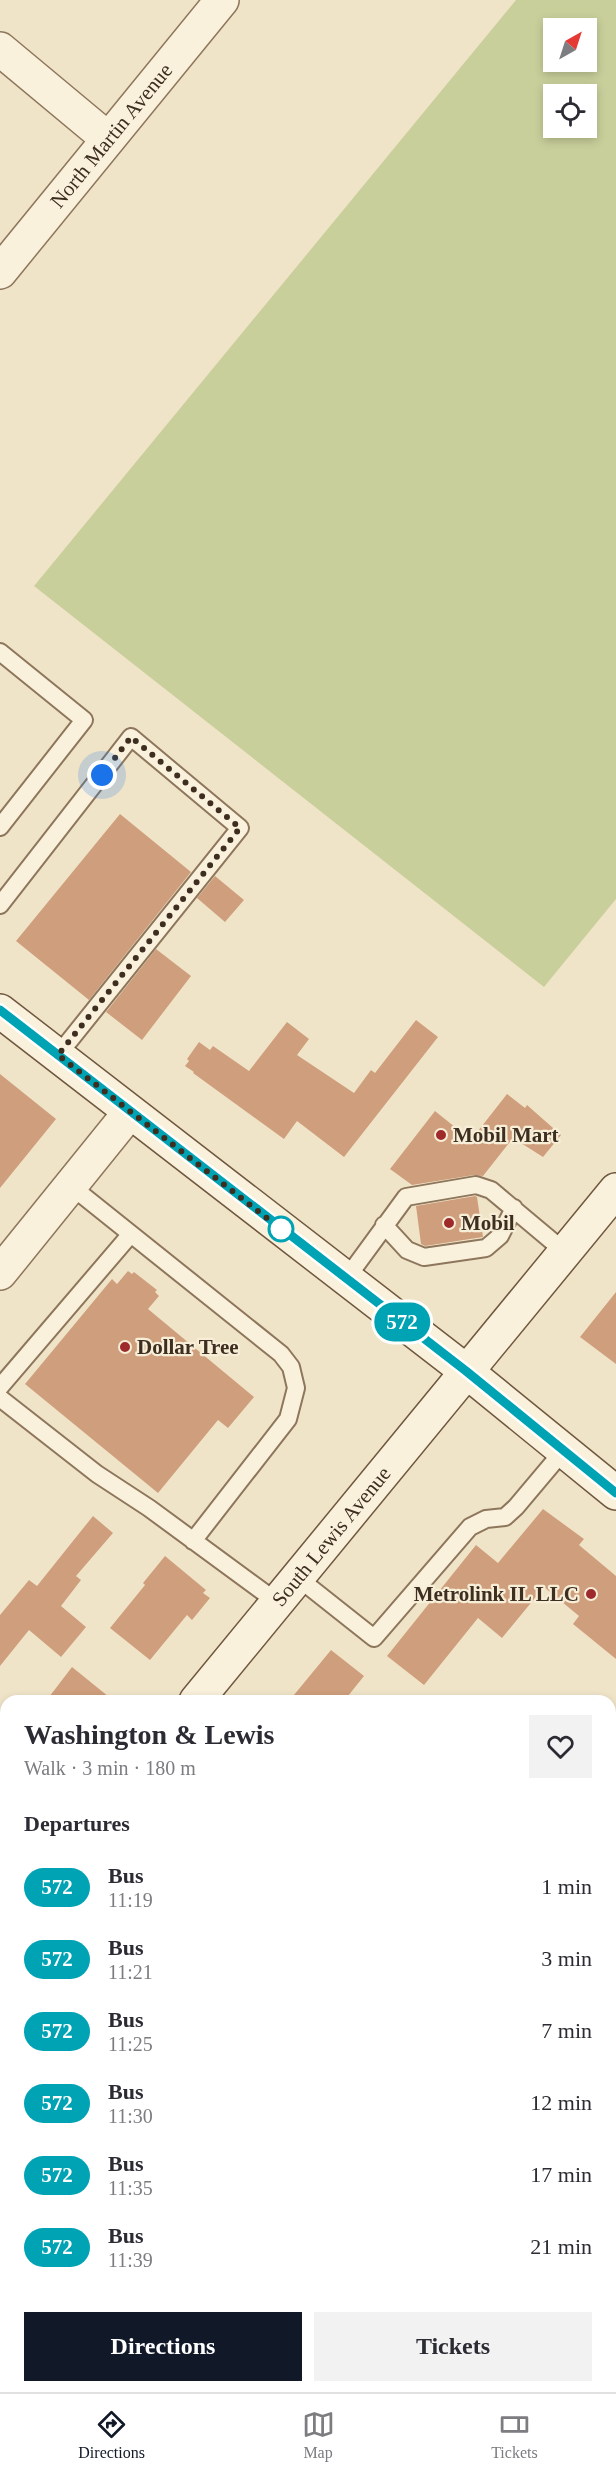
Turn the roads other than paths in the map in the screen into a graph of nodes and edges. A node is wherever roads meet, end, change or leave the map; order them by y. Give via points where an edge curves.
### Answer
1 (222, 0) edge
2 (0, 49) edge
3 (108, 139) junction
4 (0, 272) edge
5 (0, 652) edge
6 (0, 827) edge
7 (0, 905) edge
8 (0, 1011) edge
9 (58, 1055) junction
10 (130, 1112) junction
11 (71, 1185) junction
12 (612, 1202) edge
13 (514, 1208) junction
14 (384, 1225) junction
15 (129, 1235) junction
16 (565, 1252) junction
17 (1, 1271) edge
18 (346, 1279) junction
19 (466, 1371) junction
20 (0, 1387) edge
21 (0, 1398) edge
22 (564, 1450) junction
23 (616, 1493) edge
24 (193, 1541) junction
25 (287, 1589) junction
26 (201, 1695) edge

1 - 3 main road, North Martin Avenue
2 - 3 main road
3 - 4 main road, North Martin Avenue
5 - 6 lane via 84,720
7 - 9 lane via 131,737 240,828
8 - 9 main road
9 - 10 main road
10 - 11 main road
10 - 18 main road
11 - 15 lane
11 - 17 main road
12 - 16 main road, South Lewis Avenue
13 - 14 lane via 491,1190 476,1185 406,1197
13 - 14 lane via 500,1236 486,1248 424,1257 407,1250
13 - 16 lane
14 - 18 lane
15 - 20 lane
15 - 24 lane via 281,1354 291,1366 296,1388 288,1419
16 - 19 main road, South Lewis Avenue
18 - 19 main road
19 - 22 main road
19 - 25 main road, South Lewis Avenue
21 - 24 lane via 97,1474
22 - 23 main road
22 - 25 lane via 516,1508 505,1517 486,1519 470,1527 374,1638
24 - 25 lane
25 - 26 main road, South Lewis Avenue

